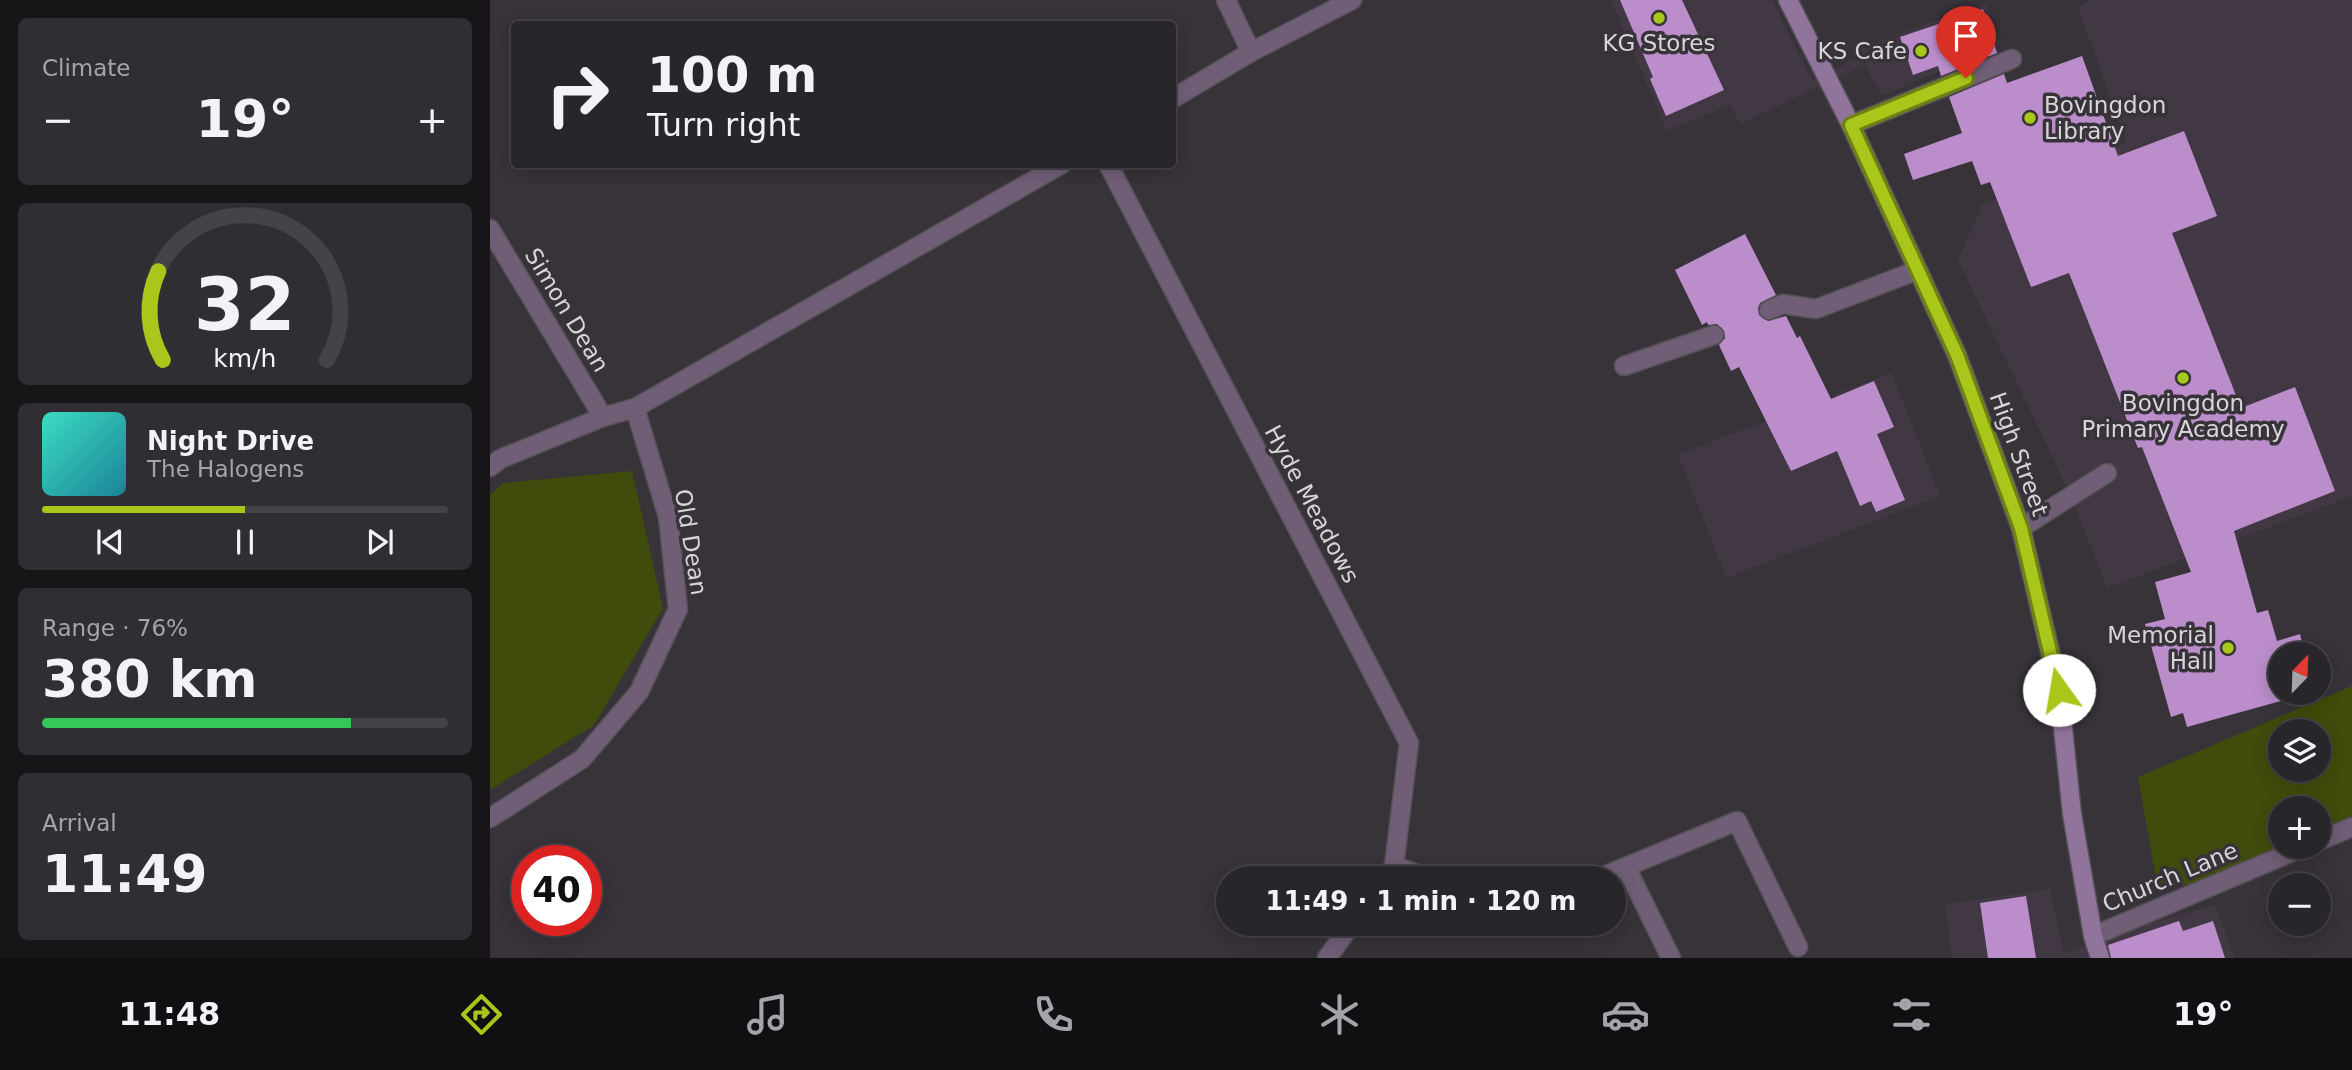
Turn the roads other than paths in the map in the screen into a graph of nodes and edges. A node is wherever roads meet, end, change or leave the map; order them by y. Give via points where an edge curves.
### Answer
1 (1226, 0) edge
2 (1352, 0) edge
3 (1788, 0) edge
4 (1251, 52) junction
5 (2012, 59) dead end
6 (1176, 97) edge
7 (1851, 125) junction
8 (1055, 168) edge
9 (1110, 168) edge
10 (490, 229) edge
11 (1917, 270) junction
12 (1769, 310) dead end
13 (1714, 335) dead end
14 (1625, 366) dead end
15 (635, 408) junction
16 (603, 417) junction
17 (490, 467) edge
18 (2107, 473) dead end
19 (2021, 528) junction
20 (490, 818) edge
21 (2352, 827) edge
22 (2331, 836) edge
23 (2276, 859) edge
24 (1391, 866) edge
25 (1626, 867) joint
26 (1343, 936) edge
27 (2093, 936) junction
28 (1798, 947) dead end
29 (1327, 958) edge
30 (1671, 958) edge
31 (2100, 958) edge

1 - 4 street
2 - 4 street
3 - 7 street, High Street
4 - 6 street
5 - 7 street
7 - 11 street, High Street
8 - 15 street
9 - 24 street, Hyde Meadows via 1409,743
10 - 16 street, Simon Dean
11 - 12 street via 1815,309 1783,304
11 - 19 street, High Street via 1957,355
13 - 14 street
15 - 16 street
15 - 20 street, Old Dean via 668,517 678,609 639,692 582,759
16 - 17 street
18 - 19 street
19 - 27 street, High Street via 2059,690 2072,814
21 - 22 street
23 - 27 street, Church Lane
25 - 28 street via 1737,821
25 - 30 street
26 - 29 street
27 - 31 street, High Street

